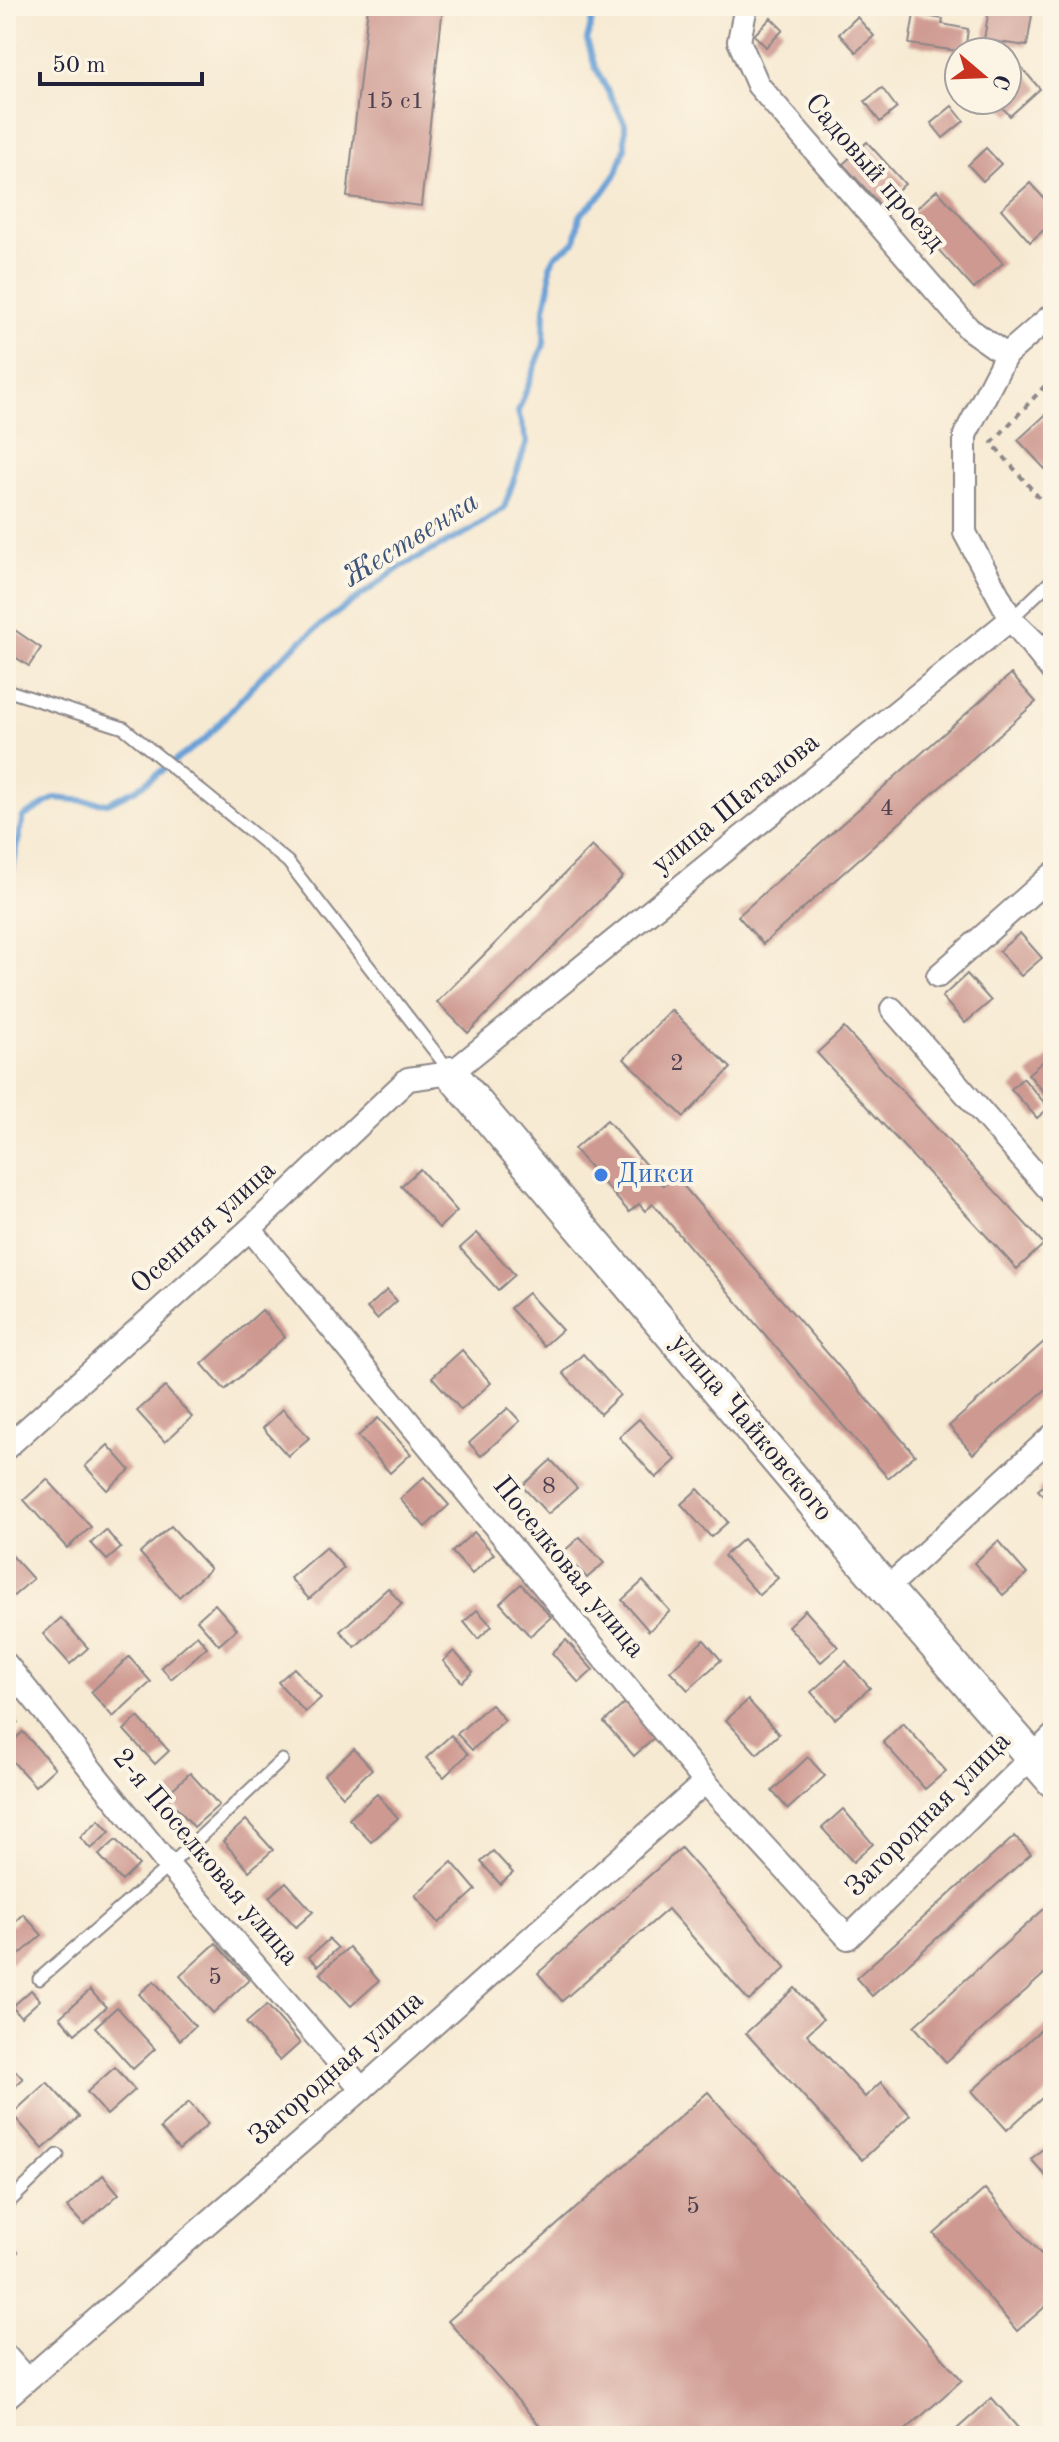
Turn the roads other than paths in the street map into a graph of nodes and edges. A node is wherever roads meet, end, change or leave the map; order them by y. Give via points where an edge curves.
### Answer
1 (746, 6) edge
2 (1053, 314) edge
3 (1006, 355) junction
4 (1053, 579) edge
5 (1011, 619) junction
6 (1053, 641) edge
7 (1053, 672) edge
8 (6, 690) edge
9 (1053, 874) edge
10 (938, 976) dead end
11 (892, 1009) dead end
12 (451, 1073) junction
13 (1048, 1180) edge
14 (250, 1229) junction
15 (1053, 1435) edge
16 (6, 1448) edge
17 (886, 1589) junction
18 (6, 1664) edge
19 (1042, 1746) edge
20 (282, 1760) dead end
21 (1053, 1781) edge
22 (705, 1782) junction
23 (169, 1866) junction
24 (848, 1938) joint
25 (39, 1979) dead end
26 (362, 2089) junction
27 (58, 2155) dead end
28 (6, 2205) edge
29 (6, 2356) edge
30 (26, 2379) junction
31 (6, 2398) edge

1 - 3 street, Садовый проезд via 739,41 758,85 969,329
2 - 3 street
3 - 5 street via 965,435 965,533
4 - 5 lane
5 - 6 street via 1044,651
5 - 7 street
5 - 12 street, улица Шаталова
8 - 12 lane via 124,728 288,862
9 - 10 street
11 - 13 street
12 - 14 street, Осенняя улица via 408,1079
12 - 17 street, улица Чайковского
14 - 16 street, Осенняя улица
14 - 22 street, Поселковая улица
15 - 17 street
17 - 19 street, улица Чайковского
18 - 23 street, 2-я Поселковая улица
19 - 21 street, улица Чайковского
19 - 24 street, Загородная улица
20 - 23 lane
22 - 24 street, Поселковая улица
22 - 26 street, Загородная улица
23 - 25 lane
23 - 26 street, 2-я Поселковая улица
26 - 30 street, Загородная улица
27 - 28 lane
29 - 30 street
30 - 31 street, Загородная улица

